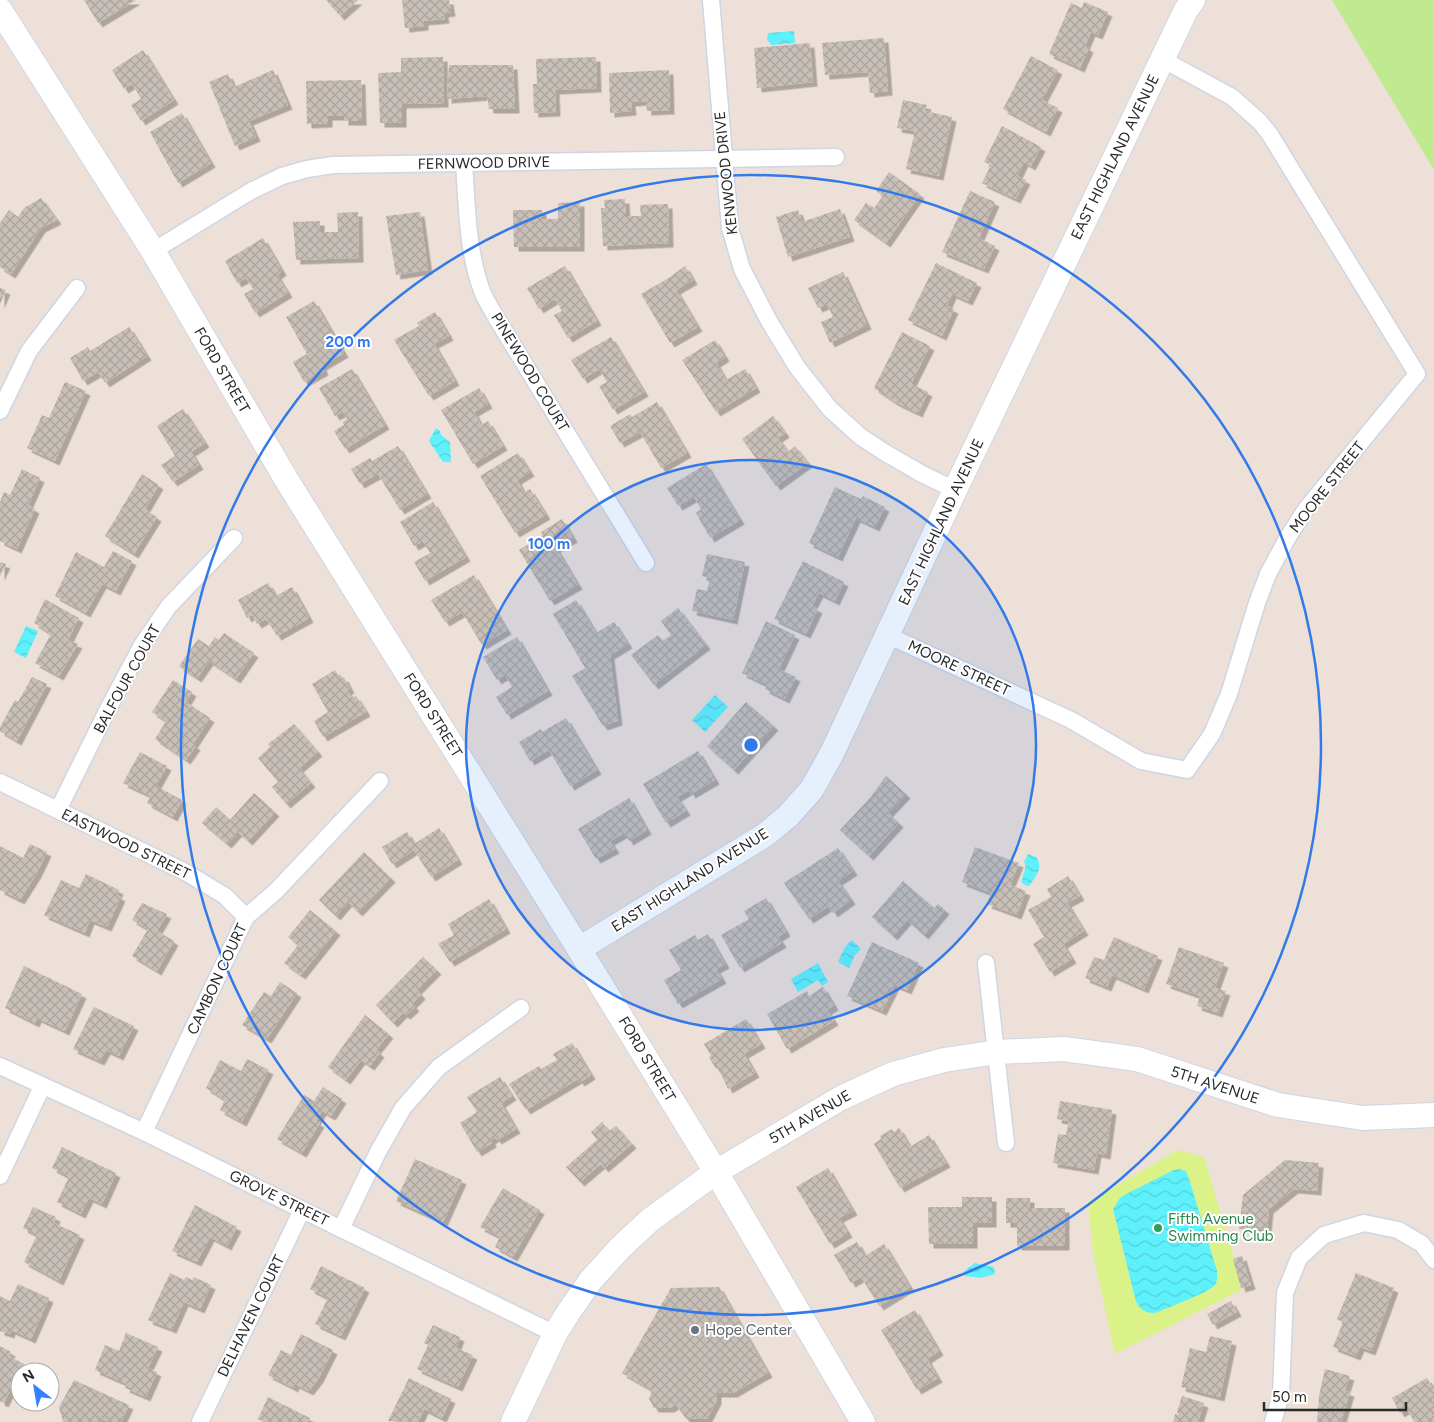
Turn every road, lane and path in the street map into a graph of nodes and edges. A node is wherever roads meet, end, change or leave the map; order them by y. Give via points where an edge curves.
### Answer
1 (711, 0) edge
2 (1193, 0) edge
3 (0, 10) edge
4 (1162, 59) junction
5 (836, 157) dead end
6 (724, 159) junction
7 (464, 163) junction
8 (153, 250) junction
9 (78, 288) dead end
10 (0, 411) edge
11 (955, 490) junction
12 (234, 538) dead end
13 (646, 563) dead end
14 (887, 635) junction
15 (380, 781) dead end
16 (0, 782) edge
17 (58, 810) junction
18 (246, 916) junction
19 (579, 949) junction
20 (986, 963) dead end
21 (521, 1008) dead end
22 (997, 1052) junction
23 (0, 1066) edge
24 (42, 1086) junction
25 (1434, 1115) edge
26 (144, 1132) junction
27 (1006, 1143) dead end
28 (716, 1172) junction
29 (0, 1176) edge
30 (302, 1210) junction
31 (341, 1229) junction
32 (1434, 1260) edge
33 (555, 1334) junction
34 (200, 1422) edge
35 (513, 1422) edge
36 (863, 1422) edge
37 (1273, 1422) edge

1 - 6 street, KENWOOD DRIVE
2 - 4 main road, EAST HIGHLAND AVENUE
3 - 8 main road, FORD STREET
4 - 11 main road, EAST HIGHLAND AVENUE
4 - 14 street, MOORE STREET via 1232,97 1269,133 1417,374 1312,502 1288,537 1268,574 1212,734 1187,770 1141,760 1071,720
5 - 6 street, FERNWOOD DRIVE
6 - 7 street, FERNWOOD DRIVE
6 - 11 street, KENWOOD DRIVE via 730,228 742,269 797,368 830,409 861,437
7 - 8 street, FERNWOOD DRIVE via 333,165 291,173 252,190
7 - 13 street, PINEWOOD COURT via 468,221 476,271 483,292
8 - 19 main road, FORD STREET via 286,479
9 - 10 street via 29,351
11 - 14 main road, EAST HIGHLAND AVENUE
12 - 17 street, BALFOUR COURT via 169,606 142,645
14 - 19 main road, EAST HIGHLAND AVENUE via 812,789 788,816 765,836
15 - 18 street, CAMBON COURT via 276,892
16 - 17 street, EASTWOOD STREET
17 - 18 street, EASTWOOD STREET via 187,873 225,896
18 - 26 street, CAMBON COURT
19 - 28 main road, FORD STREET
20 - 22 street
21 - 31 street via 439,1067 403,1108
22 - 25 main road, 5TH AVENUE via 1064,1049 1137,1059 1278,1106 1363,1118
22 - 27 street
22 - 28 main road, 5TH AVENUE via 944,1060 893,1074 841,1098
23 - 24 street, GROVE STREET
24 - 26 street, GROVE STREET
24 - 29 street
26 - 30 street, GROVE STREET
28 - 33 main road via 650,1220 620,1248 591,1280
28 - 36 main road, FORD STREET
30 - 31 street, GROVE STREET
30 - 34 street, DELHAVEN COURT
31 - 33 street, GROVE STREET
32 - 37 street via 1422,1244 1398,1230 1364,1223 1324,1236 1299,1258 1285,1293 1281,1395
33 - 35 main road

